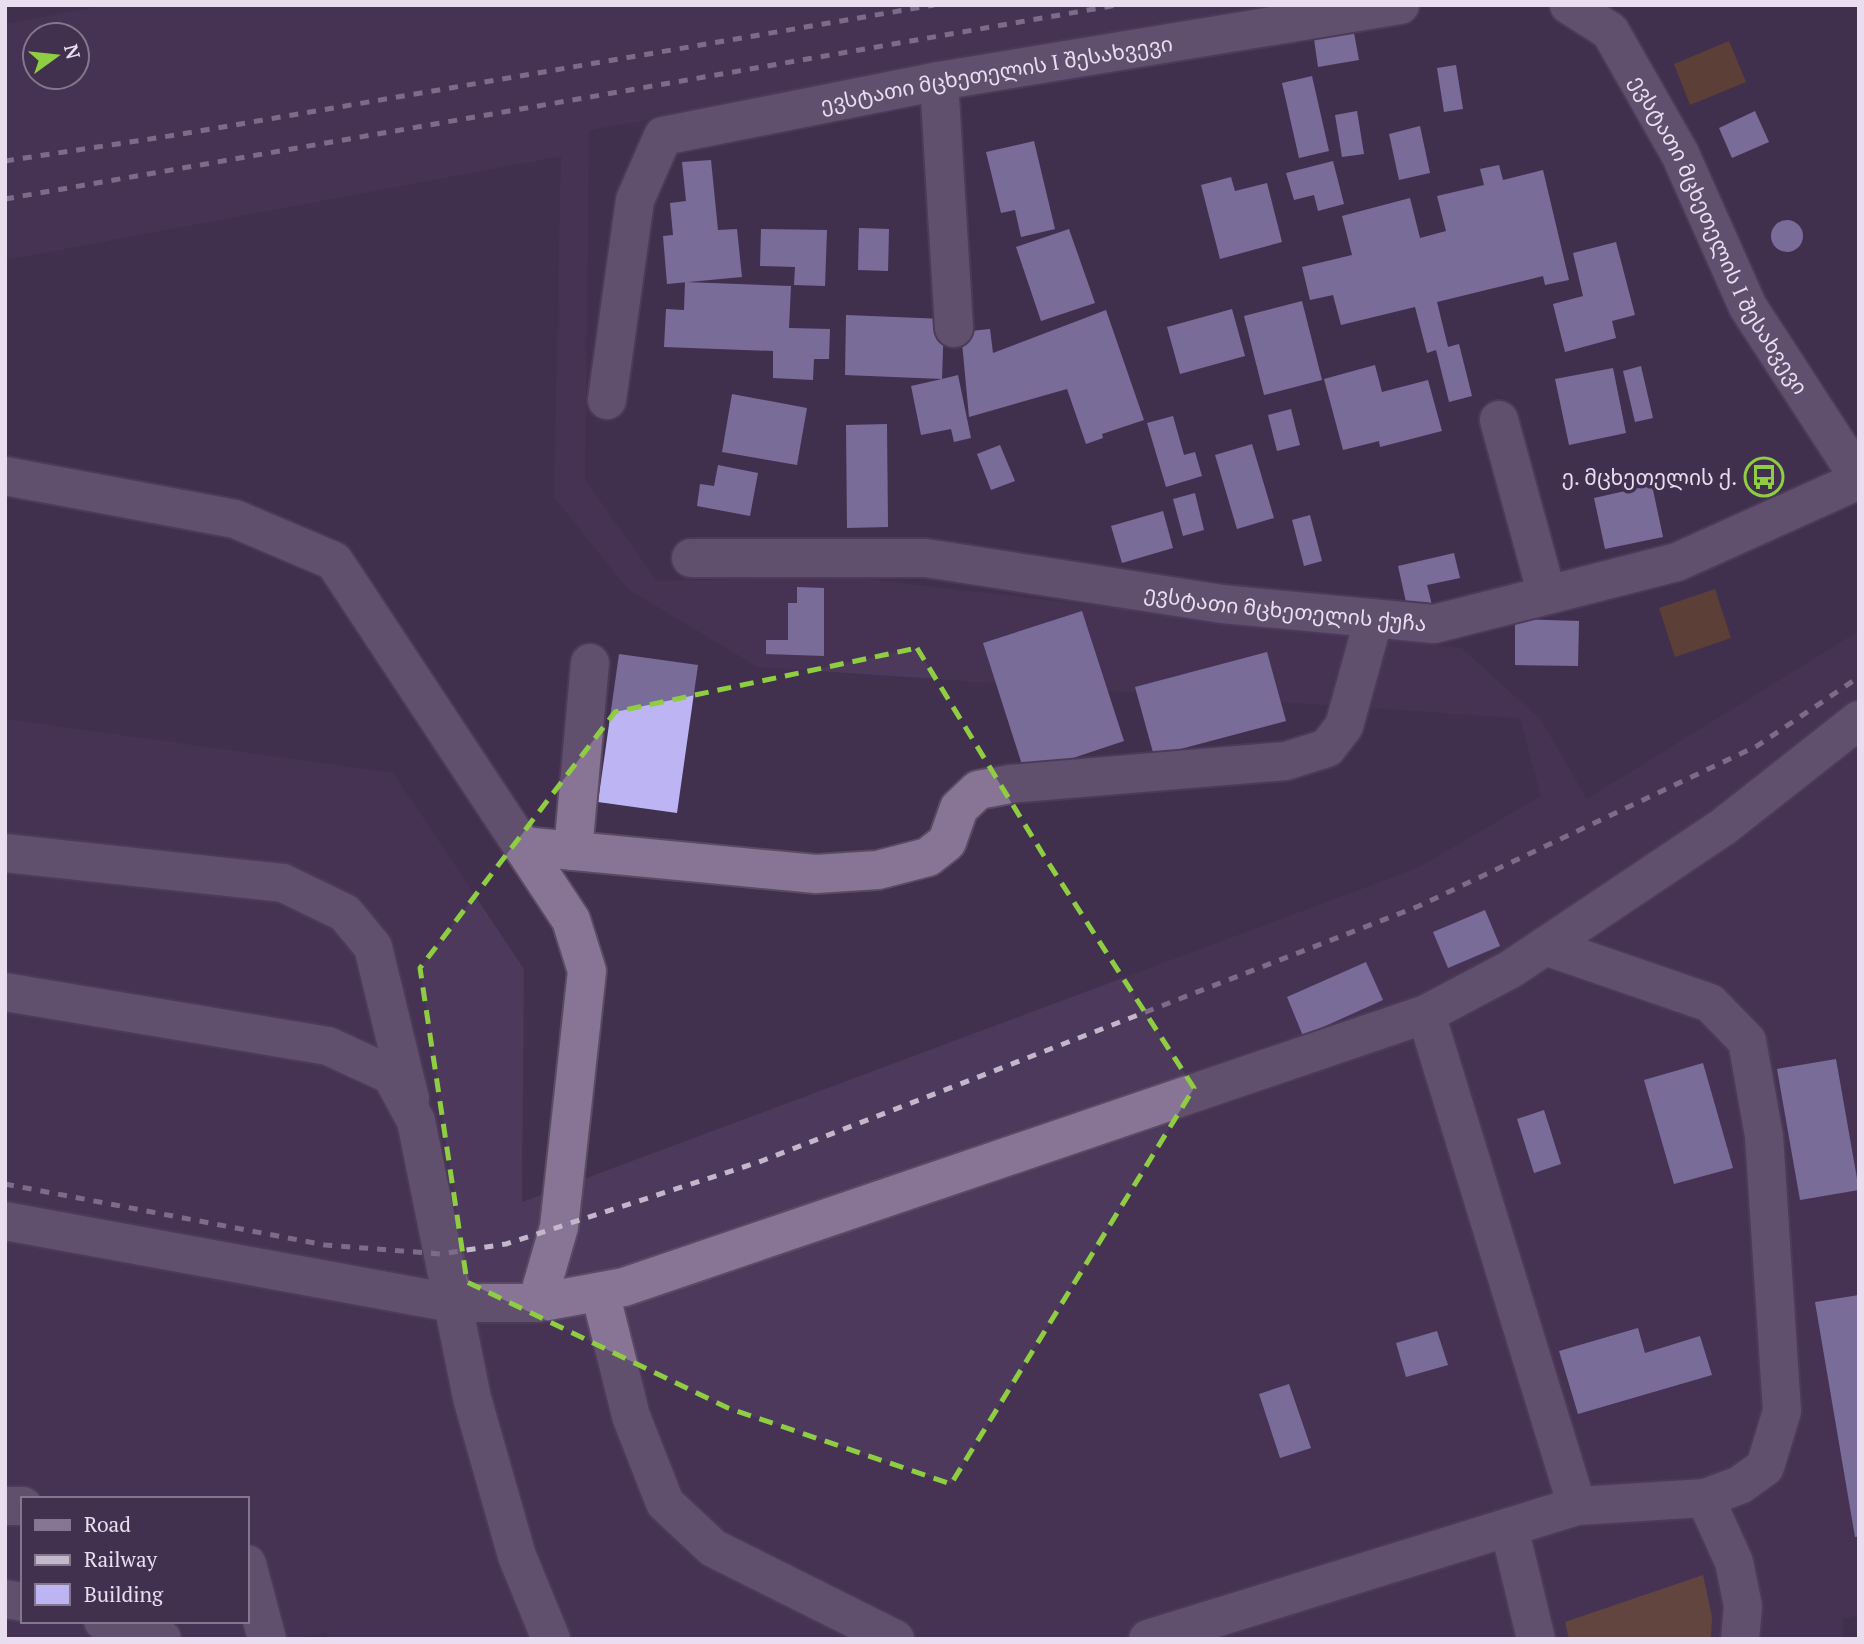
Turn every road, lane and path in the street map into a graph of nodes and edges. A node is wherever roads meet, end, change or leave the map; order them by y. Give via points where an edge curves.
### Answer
1 (1401, 5) edge
2 (1569, 5) edge
3 (939, 81) junction
4 (954, 328) dead end
5 (607, 400) dead end
6 (1499, 420) dead end
7 (5, 476) edge
8 (1859, 479) edge
9 (691, 558) dead end
10 (1547, 595) junction
11 (1374, 618) junction
12 (590, 663) dead end
13 (1859, 720) edge
14 (522, 846) junction
15 (573, 851) junction
16 (5, 853) edge
17 (1545, 946) junction
18 (5, 992) edge
19 (1426, 1014) junction
20 (416, 1121) junction
21 (5, 1221) edge
22 (600, 1292) junction
23 (452, 1303) junction
24 (537, 1303) junction
25 (1705, 1498) junction
26 (1577, 1506) junction
27 (1509, 1527) junction
28 (248, 1568) edge
29 (110, 1623) edge
30 (162, 1639) edge
31 (268, 1639) edge
32 (551, 1639) edge
33 (895, 1639) edge
34 (1148, 1639) edge
35 (1536, 1639) edge
36 (1740, 1639) edge

1 - 3 street, ევსტათი მცხეთელის I შესახვევი
2 - 8 street, ევსტათი მცხეთელის I შესახვევი via 1611,31 1680,154 1748,307
3 - 4 street
3 - 5 street, ევსტათი მცხეთელის I შესახვევი via 663,136 635,200
6 - 10 street
7 - 14 street via 235,519 334,561
8 - 10 street, ევსტათი მცხეთელის ქუჩა via 1677,562
9 - 11 street, ევსტათი მცხეთელის ქუჩა via 926,558 1222,604
10 - 11 street, ევსტათი მცხეთელის ქუჩა via 1434,624
11 - 15 street via 1344,726 1327,748 1286,761 978,790 959,808 947,842 928,857 878,870 816,874
12 - 15 street
13 - 17 street via 1723,827
14 - 15 street
14 - 24 street via 571,920 587,971 559,1227
16 - 20 street via 283,883 345,913 373,947
17 - 19 street
17 - 25 street via 1710,1003 1747,1041 1764,1136 1782,1411 1765,1467 1740,1485
18 - 20 street via 328,1046 391,1076
19 - 22 street
19 - 26 street
20 - 23 street
21 - 23 street
22 - 24 street
22 - 33 street via 631,1416 665,1503 713,1548
23 - 24 street
23 - 32 street via 472,1398 517,1556
25 - 26 street
25 - 36 street via 1734,1562 1743,1606
26 - 27 street
27 - 34 street
27 - 35 street
28 - 31 street
29 - 30 street

